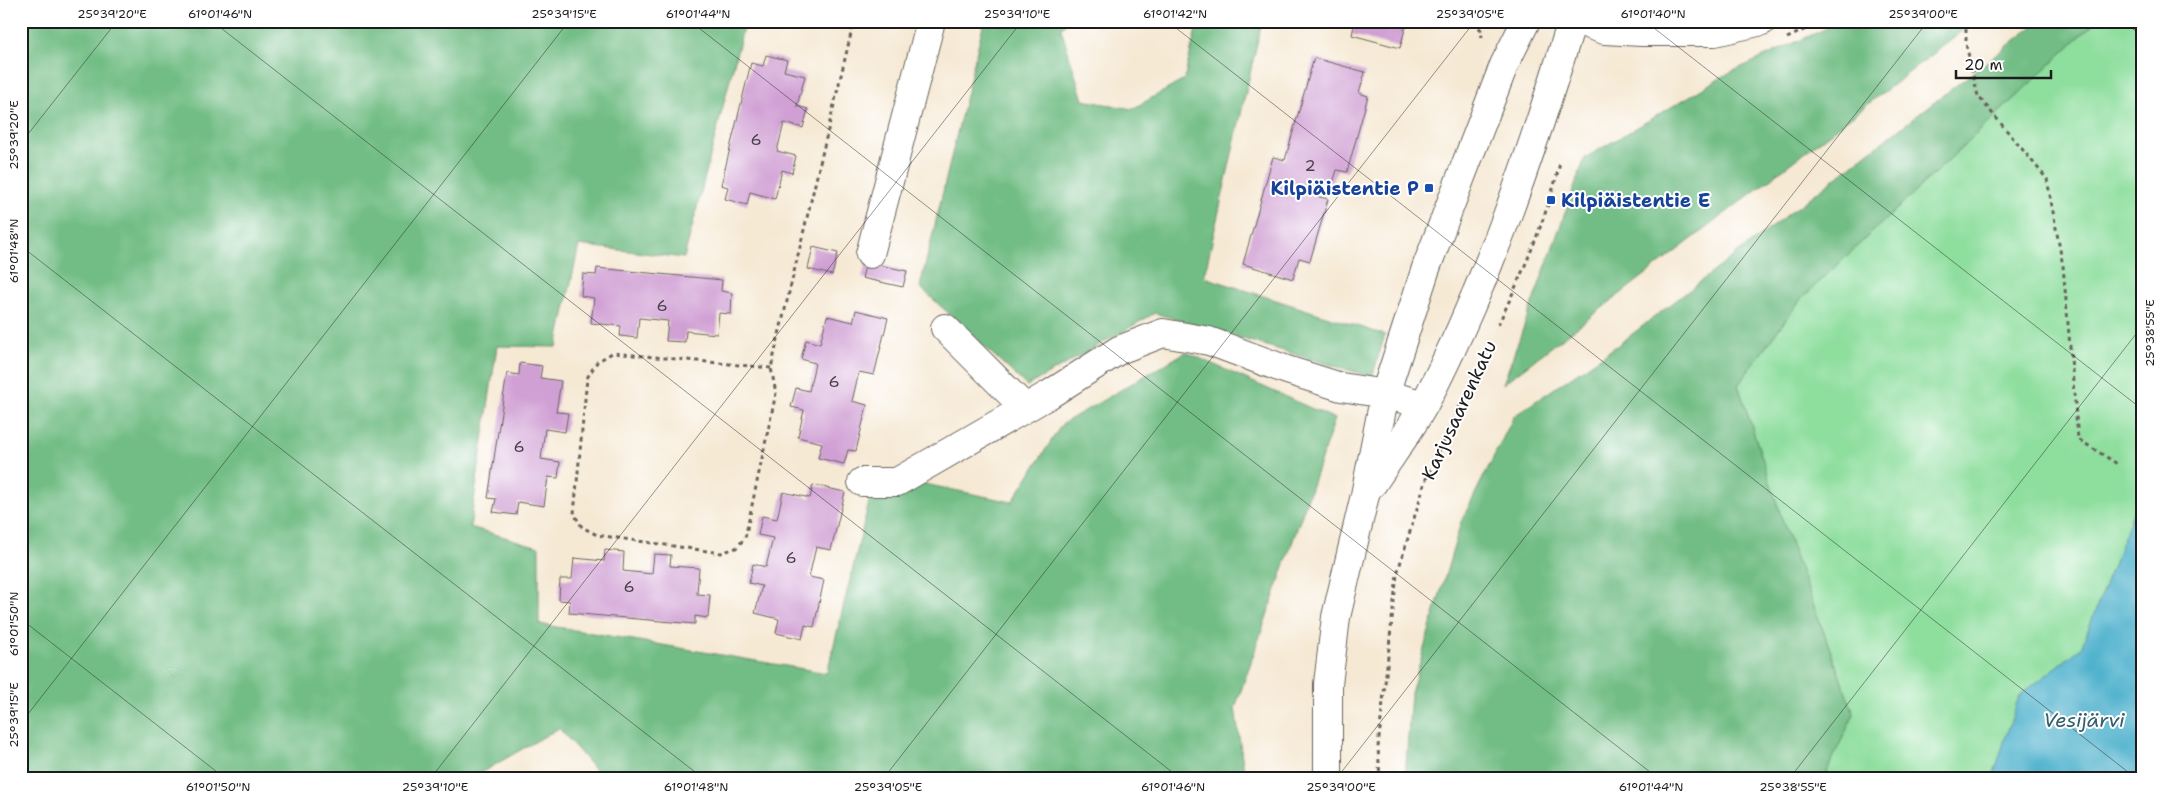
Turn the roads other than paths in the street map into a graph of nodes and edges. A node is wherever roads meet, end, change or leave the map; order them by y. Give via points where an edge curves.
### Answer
1 (931, 21) edge
2 (1526, 21) edge
3 (1572, 21) edge
4 (1579, 21) edge
5 (1762, 21) edge
6 (1666, 26) edge
7 (870, 254) dead end
8 (945, 328) dead end
9 (1385, 394) junction
10 (1424, 405) junction
11 (1025, 408) junction
12 (862, 482) dead end
13 (1365, 495) junction
14 (1328, 779) edge

1 - 7 street
2 - 9 street, Karjusaarenkatu via 1504,66 1433,250
3 - 10 street, Karjusaarenkatu via 1488,270
4 - 6 street via 1604,30
5 - 6 street via 1715,32
8 - 11 street
9 - 10 street
9 - 11 street via 1342,387 1208,341 1163,332 1119,350
9 - 13 street, Karjusaarenkatu
10 - 13 street, Karjusaarenkatu
11 - 12 street via 897,482
13 - 14 street, Karjusaarenkatu via 1336,617 1328,684

